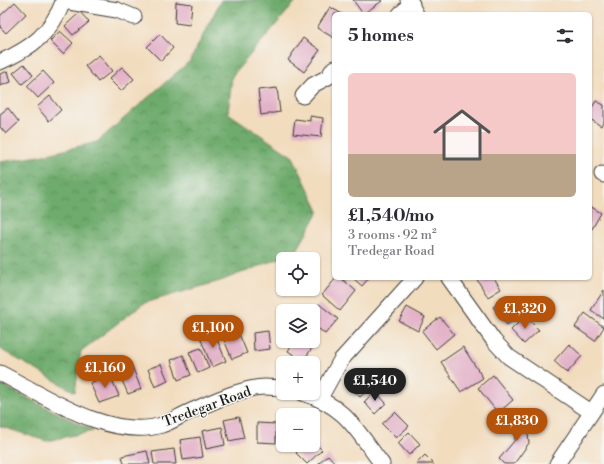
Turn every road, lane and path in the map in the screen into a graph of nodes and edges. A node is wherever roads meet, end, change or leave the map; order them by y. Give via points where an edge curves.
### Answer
1 (64, 0) edge
2 (412, 6) edge
3 (403, 12) edge
4 (134, 17) dead end
5 (0, 62) edge
6 (332, 71) edge
7 (303, 96) dead end
8 (413, 280) edge
9 (450, 280) edge
10 (0, 373) edge
11 (276, 388) edge
12 (604, 394) edge
13 (320, 398) joint
14 (591, 412) junction
15 (382, 464) edge
16 (557, 464) edge

1 - 4 street via 118,10
1 - 5 street via 50,28 22,52
2 - 3 street
6 - 7 street
8 - 13 street via 341,360
9 - 14 street via 494,341 509,357
10 - 11 street, Tredegar Road via 87,417 112,426 136,429 162,425 190,411 242,392 264,387
12 - 14 street
13 - 15 street via 343,413
14 - 16 street

